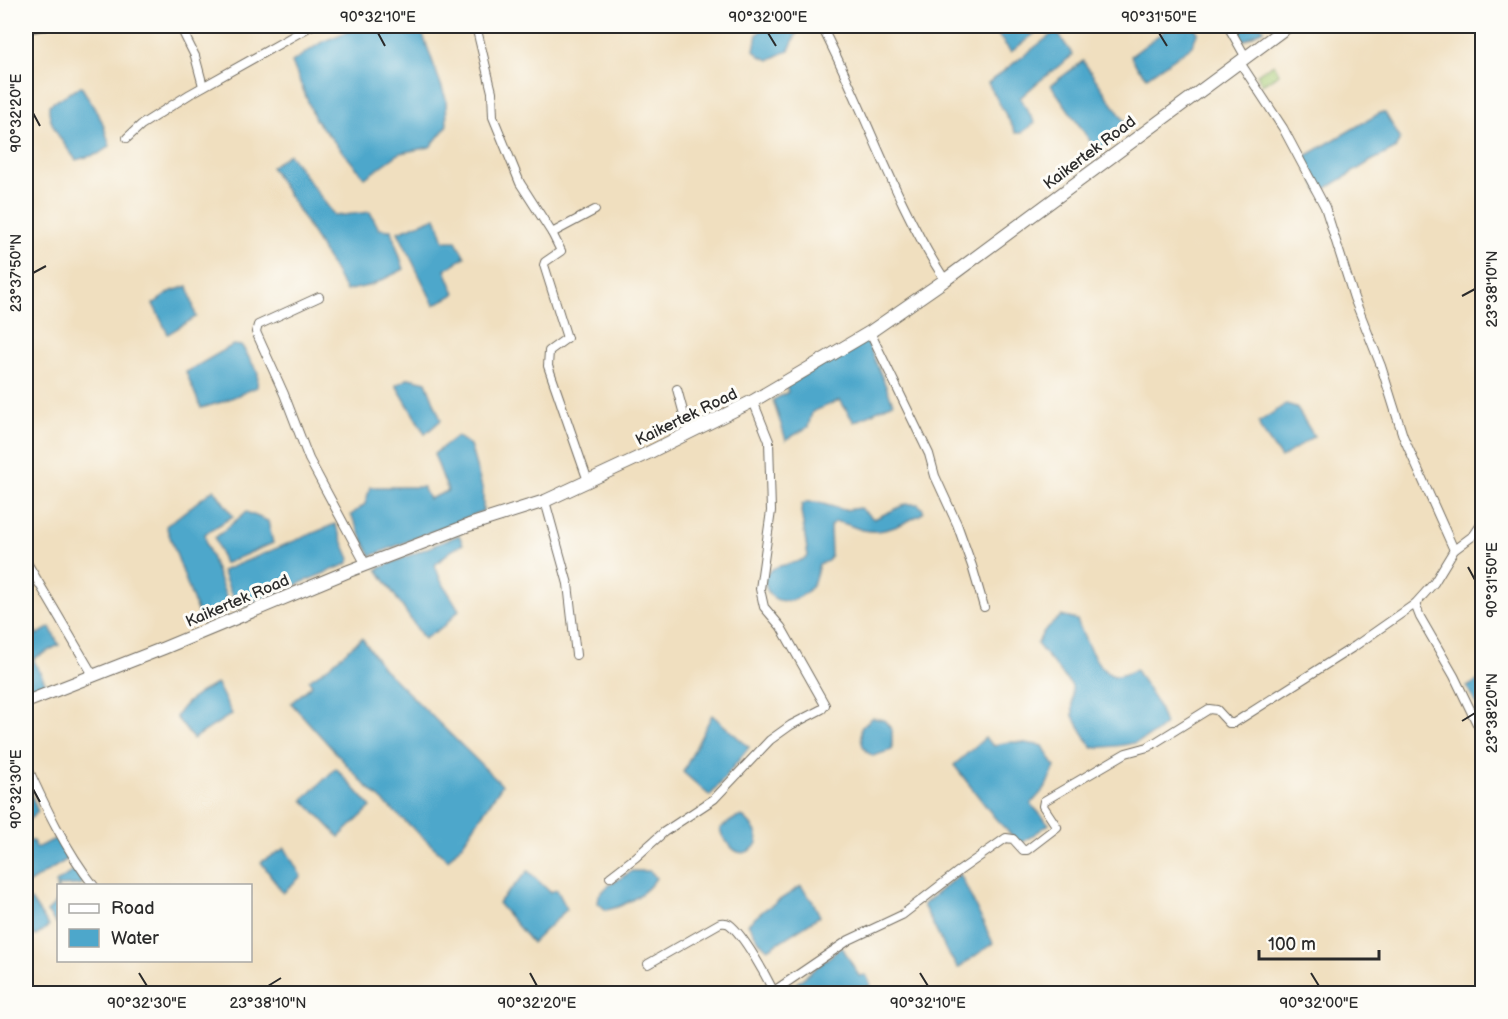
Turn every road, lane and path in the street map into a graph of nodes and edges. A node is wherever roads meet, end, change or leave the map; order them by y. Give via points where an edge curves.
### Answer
1 (48, 26) edge
2 (180, 26) edge
3 (311, 26) edge
4 (476, 26) edge
5 (824, 26) edge
6 (1228, 26) edge
7 (1288, 26) edge
8 (26, 32) edge
9 (1242, 58) junction
10 (204, 86) junction
11 (127, 138) dead end
12 (595, 210) dead end
13 (552, 233) junction
14 (945, 280) junction
15 (319, 297) dead end
16 (870, 332) junction
17 (676, 389) dead end
18 (753, 401) junction
19 (689, 433) junction
20 (588, 482) junction
21 (545, 501) junction
22 (1482, 523) edge
23 (1454, 550) junction
24 (26, 561) edge
25 (366, 565) junction
26 (1415, 604) junction
27 (984, 607) dead end
28 (576, 656) dead end
29 (93, 675) junction
30 (26, 702) edge
31 (1482, 734) edge
32 (26, 764) edge
33 (610, 877) dead end
34 (93, 884) edge
35 (648, 964) dead end
36 (775, 992) edge

1 - 8 street
2 - 10 street
3 - 10 street
4 - 13 street via 494,117 520,183
5 - 14 street via 869,131 928,254
6 - 9 street
7 - 9 main road, Kaikertek Road
9 - 14 main road, Kaikertek Road
9 - 23 street via 1325,207 1403,436
10 - 11 street via 141,124
12 - 13 street
13 - 20 street via 561,251 544,265 567,338 549,351 548,366
14 - 16 main road, Kaikertek Road
15 - 25 street via 258,325 256,332 309,459
16 - 18 main road, Kaikertek Road
16 - 27 street via 929,454
17 - 19 street
18 - 19 main road, Kaikertek Road
18 - 33 street via 769,441 771,511 760,590 764,607 781,627 825,705 770,740 714,799 664,832
19 - 20 main road, Kaikertek Road
20 - 21 main road, Kaikertek Road
21 - 25 main road, Kaikertek Road
21 - 28 street via 568,584
22 - 23 street
23 - 26 street via 1434,583
24 - 29 street
25 - 29 main road, Kaikertek Road
26 - 31 street
26 - 36 street via 1234,723 1217,710 1209,709 1148,747 1126,753 1044,801 1043,806 1057,827 1027,850 1006,838 902,915 849,940
29 - 30 main road, Kaikertek Road
32 - 34 street via 48,814
35 - 36 street via 725,923 742,940

